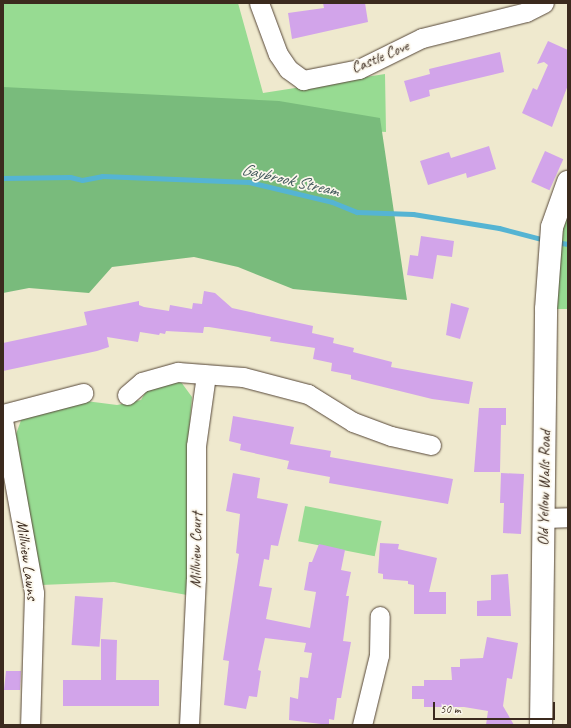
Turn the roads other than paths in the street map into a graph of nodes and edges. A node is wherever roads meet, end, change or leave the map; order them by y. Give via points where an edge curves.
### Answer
1 (260, 3) edge
2 (544, 3) edge
3 (568, 182) edge
4 (206, 375) junction
5 (82, 393) dead end
6 (127, 395) dead end
7 (3, 414) edge
8 (3, 420) edge
9 (431, 445) dead end
10 (568, 517) edge
11 (544, 518) junction
12 (380, 616) dead end
13 (30, 725) edge
14 (189, 725) edge
15 (362, 725) edge
16 (541, 725) edge

1 - 2 street, Castle Cove via 278,54 288,69 303,80 359,69 422,38 526,12
3 - 11 street, Old Yellow Walls Road via 552,230 550,252 545,322
4 - 6 street via 178,372 160,375 142,382
4 - 9 street via 243,377 308,394 353,422 391,436
4 - 14 street, Millview Court via 196,446 196,579
5 - 7 street
8 - 13 street, Millview Lawns via 34,593
10 - 11 street
11 - 16 street, Old Yellow Walls Road
12 - 15 street via 379,655

